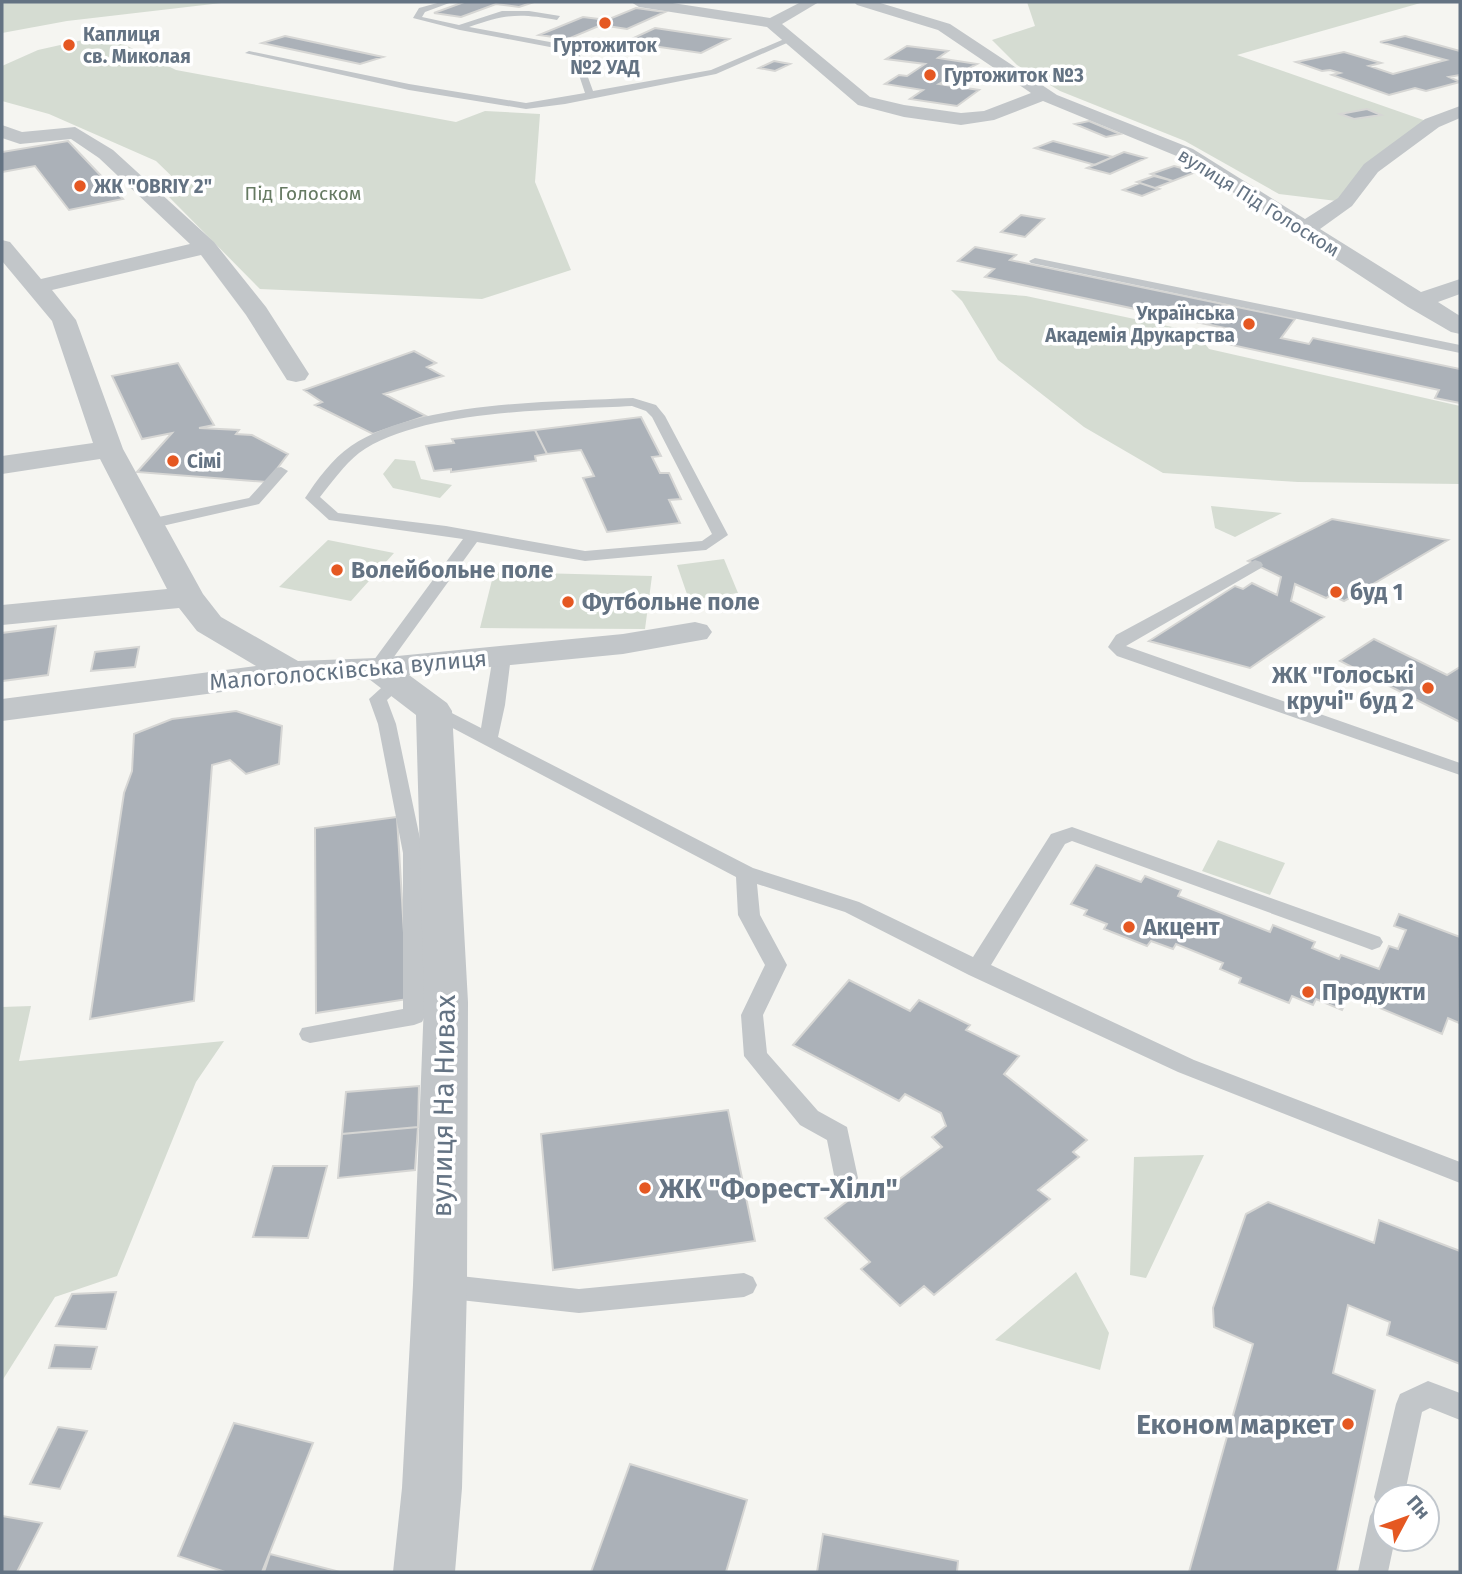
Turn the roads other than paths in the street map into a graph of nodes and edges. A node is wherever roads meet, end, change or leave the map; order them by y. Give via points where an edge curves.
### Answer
1 (448, 2) edge
2 (639, 2) edge
3 (812, 2) edge
4 (862, 2) edge
5 (558, 18) dead end
6 (772, 23) junction
7 (460, 28) junction
8 (792, 39) junction
9 (248, 53) dead end
10 (590, 94) junction
11 (1043, 95) junction
12 (1460, 110) edge
13 (2, 131) edge
14 (1305, 229) junction
15 (2, 247) edge
16 (206, 247) junction
17 (1035, 261) dead end
18 (32, 282) junction
19 (2, 283) edge
20 (1460, 286) edge
21 (1417, 302) junction
22 (1460, 327) edge
23 (1460, 349) edge
24 (296, 374) dead end
25 (108, 449) junction
26 (2, 465) edge
27 (281, 471) dead end
28 (149, 524) junction
29 (473, 537) junction
30 (1255, 565) dead end
31 (188, 597) junction
32 (2, 615) edge
33 (695, 632) dead end
34 (502, 656) junction
35 (291, 672) junction
36 (387, 675) junction
37 (2, 710) edge
38 (434, 711) junction
39 (488, 738) junction
40 (1460, 769) edge
41 (746, 873) junction
42 (1372, 942) dead end
43 (977, 969) junction
44 (310, 1034) dead end
45 (1460, 1173) edge
46 (845, 1178) dead end
47 (440, 1285) junction
48 (744, 1285) dead end
49 (1460, 1407) edge
50 (1392, 1483) edge
51 (1377, 1553) edge
52 (425, 1572) edge
53 (1373, 1572) edge

1 - 7 lane via 422,10 417,18
2 - 6 street
3 - 6 street
4 - 11 street, вулиця Під Голоском via 944,27
5 - 7 lane via 502,13
6 - 8 street
7 - 10 lane via 574,49
8 - 10 lane via 713,72
8 - 11 street via 864,101 904,111 973,119
9 - 10 lane via 495,103 526,106
11 - 14 street, вулиця Під Голоском via 1186,153
12 - 14 street via 1432,122 1371,168 1345,201
13 - 16 street via 20,138 75,134 106,154
14 - 21 street, вулиця Під Голоском
15 - 18 street
16 - 18 street
16 - 24 street via 257,312
17 - 23 lane
18 - 19 street
18 - 25 street via 64,320
20 - 21 street
21 - 22 street, вулиця Під Голоском
25 - 26 street
25 - 28 street
27 - 28 lane via 254,501
28 - 31 street
29 - 29 lane via 334,517 312,498 357,448 399,431 457,414 633,402 651,408 658,416 720,535 706,545 585,556
29 - 36 lane
30 - 40 lane via 1122,639 1117,646 1123,652
31 - 32 street
31 - 35 street via 209,624
33 - 34 street, Малоголосківська вулиця
34 - 36 street, Малоголосківська вулиця
34 - 39 lane
35 - 36 street, Малоголосківська вулиця
35 - 37 street, Малоголосківська вулиця
36 - 38 street
36 - 44 lane via 377,699 387,724 413,853 414,1017
38 - 39 lane
38 - 47 street, вулиця На Нивах via 446,1002
39 - 41 lane
41 - 43 lane via 852,907
41 - 46 lane via 749,915 776,965 752,1015 756,1056 808,1118 838,1134
42 - 43 lane via 1072,834 1058,839
43 - 45 lane via 1186,1066
47 - 48 lane via 579,1301
47 - 52 street, вулиця На Нивах
49 - 50 lane via 1428,1394 1410,1404
51 - 53 lane

